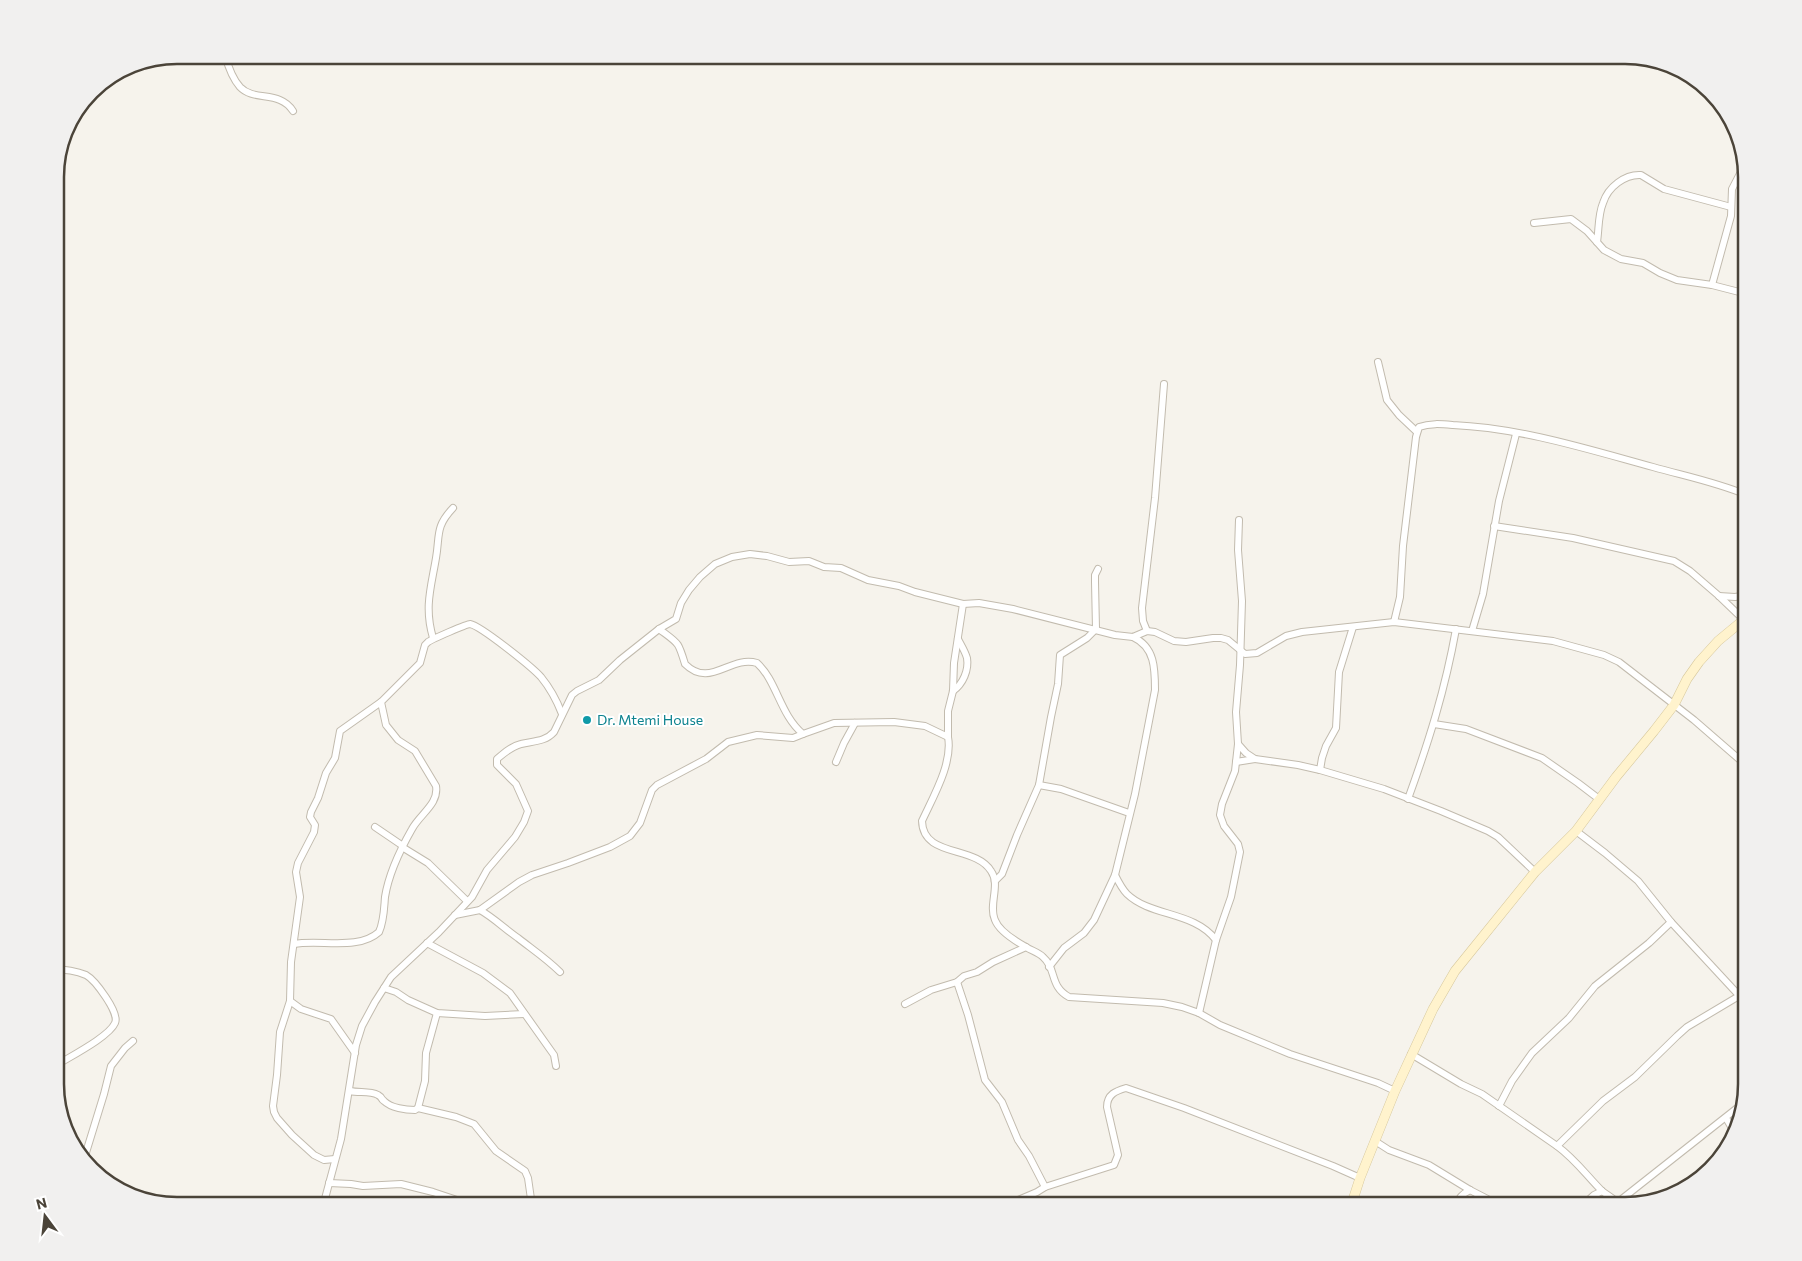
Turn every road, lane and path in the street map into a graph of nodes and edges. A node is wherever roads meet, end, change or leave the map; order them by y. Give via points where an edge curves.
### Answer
1 (228, 64) edge
2 (292, 111) dead end
3 (1738, 178) edge
4 (1731, 207) junction
5 (1534, 223) dead end
6 (1597, 242) junction
7 (1712, 285) junction
8 (1738, 292) edge
9 (1378, 362) dead end
10 (1164, 384) dead end
11 (1417, 432) junction
12 (1516, 434) junction
13 (1738, 492) edge
14 (453, 508) dead end
15 (1239, 520) dead end
16 (1494, 526) junction
17 (1098, 570) dead end
18 (1719, 596) junction
19 (1738, 597) edge
20 (963, 604) junction
21 (1738, 612) edge
22 (1394, 622) junction
23 (1738, 624) edge
24 (1353, 628) junction
25 (659, 629) junction
26 (1096, 629) junction
27 (1456, 629) junction
28 (1147, 631) junction
29 (1472, 631) junction
30 (1133, 637) junction
31 (433, 638) junction
32 (958, 638) junction
33 (1240, 651) junction
34 (953, 690) junction
35 (381, 702) junction
36 (1674, 705) junction
37 (562, 714) junction
38 (854, 723) junction
39 (1434, 724) junction
40 (803, 734) junction
41 (948, 737) junction
42 (1238, 744) junction
43 (1738, 758) edge
44 (1255, 759) junction
45 (836, 762) dead end
46 (1236, 762) junction
47 (1320, 770) junction
48 (1039, 785) junction
49 (1408, 799) junction
50 (1599, 799) junction
51 (1129, 813) junction
52 (375, 827) dead end
53 (1576, 831) junction
54 (403, 846) junction
55 (1535, 872) junction
56 (1115, 875) junction
57 (995, 881) junction
58 (467, 901) junction
59 (480, 910) junction
60 (455, 915) junction
61 (1671, 922) junction
62 (1216, 940) junction
63 (427, 943) junction
64 (294, 944) junction
65 (1026, 947) junction
66 (1049, 967) junction
67 (64, 970) edge
68 (560, 972) dead end
69 (957, 982) junction
70 (384, 988) junction
71 (1738, 994) edge
72 (1738, 997) edge
73 (290, 1001) junction
74 (905, 1004) dead end
75 (437, 1013) junction
76 (1199, 1013) junction
77 (524, 1014) junction
78 (133, 1042) dead end
79 (354, 1053) junction
80 (1411, 1054) junction
81 (64, 1060) edge
82 (556, 1066) dead end
83 (350, 1091) junction
84 (1395, 1091) junction
85 (1499, 1106) junction
86 (418, 1108) junction
87 (1735, 1110) edge
88 (1726, 1118) junction
89 (1730, 1125) edge
90 (1375, 1142) junction
91 (1557, 1146) junction
92 (86, 1152) edge
93 (335, 1159) junction
94 (1360, 1178) junction
95 (329, 1183) junction
96 (1045, 1187) junction
97 (1470, 1190) junction
98 (1602, 1191) junction
99 (325, 1197) edge
100 (448, 1197) edge
101 (531, 1197) edge
102 (1025, 1197) edge
103 (1354, 1197) edge
104 (1460, 1197) edge
105 (1484, 1197) edge
106 (1592, 1197) edge
107 (1610, 1197) edge
108 (1628, 1197) edge

1 - 2 street via 241,88 282,101
3 - 4 street via 1732,189
4 - 6 street via 1664,189 1641,175 1627,177 1619,181 1603,202
4 - 7 street
5 - 6 street via 1571,220
6 - 7 street via 1621,259 1643,263 1677,280
7 - 8 street
9 - 11 street via 1387,400
10 - 28 street via 1156,498 1142,608
11 - 12 street via 1426,424 1440,424
11 - 22 street via 1400,597
12 - 13 street via 1558,441
12 - 16 street
14 - 31 street via 440,525 428,592 428,622
15 - 33 street
16 - 18 street via 1574,538 1668,559 1690,571
16 - 29 street via 1483,594
17 - 26 street via 1095,575
18 - 19 street
18 - 21 street
20 - 25 street via 868,580 841,568 750,554 723,560 707,571 685,595 676,619
20 - 26 street via 1005,607
20 - 32 street
22 - 24 street
22 - 27 street
23 - 36 main road via 1699,662
24 - 33 street via 1302,632 1286,636 1252,654
24 - 47 street via 1339,672 1336,728 1326,746
25 - 37 street via 599,680 572,695
25 - 40 street via 677,642 685,664 698,673 706,674 747,662 757,663 793,725
26 - 30 street
26 - 48 street via 1060,655 1058,684
27 - 29 street
27 - 39 street
28 - 30 street
28 - 33 street via 1174,641 1221,638
29 - 36 street via 1553,641 1604,655 1619,662
30 - 51 street via 1150,653 1155,690
31 - 35 street via 425,645 417,666
31 - 37 street via 472,624 542,678
32 - 34 street
32 - 34 street via 967,662 963,680
33 - 42 street via 1236,712
34 - 41 street via 948,712
35 - 54 street via 386,725 398,740 415,751 436,789 435,800 417,820
35 - 64 street via 340,731 334,758 311,812 314,832 296,872 300,897
36 - 43 street
36 - 50 main road
37 - 58 street via 549,737 519,744 497,759 497,765 516,784 528,811 515,837 487,870
38 - 40 street via 834,723
38 - 41 street via 894,722 925,726
38 - 45 street
39 - 49 street
39 - 50 street via 1466,729 1542,758
40 - 59 street via 793,738 757,735 728,742 706,759 657,785 652,790 640,823 630,836 610,847 532,875
41 - 57 street via 947,763 922,821 922,828 930,841 985,864
42 - 44 street
42 - 46 street
44 - 46 street
44 - 47 street
46 - 62 street via 1220,816 1240,852
47 - 49 street
48 - 51 street via 1061,789
48 - 57 street via 1002,874
49 - 55 street via 1488,831
50 - 53 main road
51 - 56 street
52 - 54 street
53 - 55 main road
53 - 61 street via 1638,881
54 - 58 street via 428,863
54 - 64 street via 391,873 379,932 375,936 347,943 308,941
55 - 80 main road via 1455,971 1432,1009
56 - 62 street via 1127,894 1137,901 1203,927
56 - 66 street via 1094,920
57 - 65 street via 992,906 995,921
58 - 60 street
59 - 60 street
59 - 68 street via 544,956
60 - 63 street
61 - 71 street
61 - 85 street via 1650,943 1595,986 1569,1018 1532,1053
62 - 76 street
63 - 70 street via 391,977
63 - 77 street via 499,984 510,993
64 - 73 street
65 - 66 street via 1046,959
65 - 69 street
66 - 76 street via 1060,992 1070,997 1163,1003
67 - 81 street via 86,976 112,1006 116,1023
69 - 74 street via 931,990
69 - 96 street via 985,1080 1002,1102 1018,1140
70 - 75 street
70 - 79 street via 362,1026
72 - 91 street via 1687,1027
73 - 79 street via 330,1019
73 - 93 street via 280,1032 274,1112 314,1155 324,1160
75 - 77 street
75 - 86 street via 426,1053 425,1082
76 - 84 street via 1290,1054
77 - 82 street via 554,1055
78 - 92 street via 111,1066
79 - 83 street
80 - 84 main road
80 - 85 street
83 - 86 street via 380,1096 390,1105 406,1110
83 - 93 street
84 - 90 main road
85 - 91 street
86 - 101 street via 474,1124 496,1151 525,1171
87 - 88 street
88 - 89 street
88 - 108 street
90 - 94 main road
90 - 97 street via 1429,1166
91 - 98 street
93 - 95 street
94 - 96 street via 1126,1088 1107,1100 1118,1155 1114,1165
94 - 103 main road
95 - 99 street
95 - 100 street via 363,1186 402,1184
96 - 102 street
97 - 104 street
97 - 105 street
98 - 106 street
98 - 107 street

